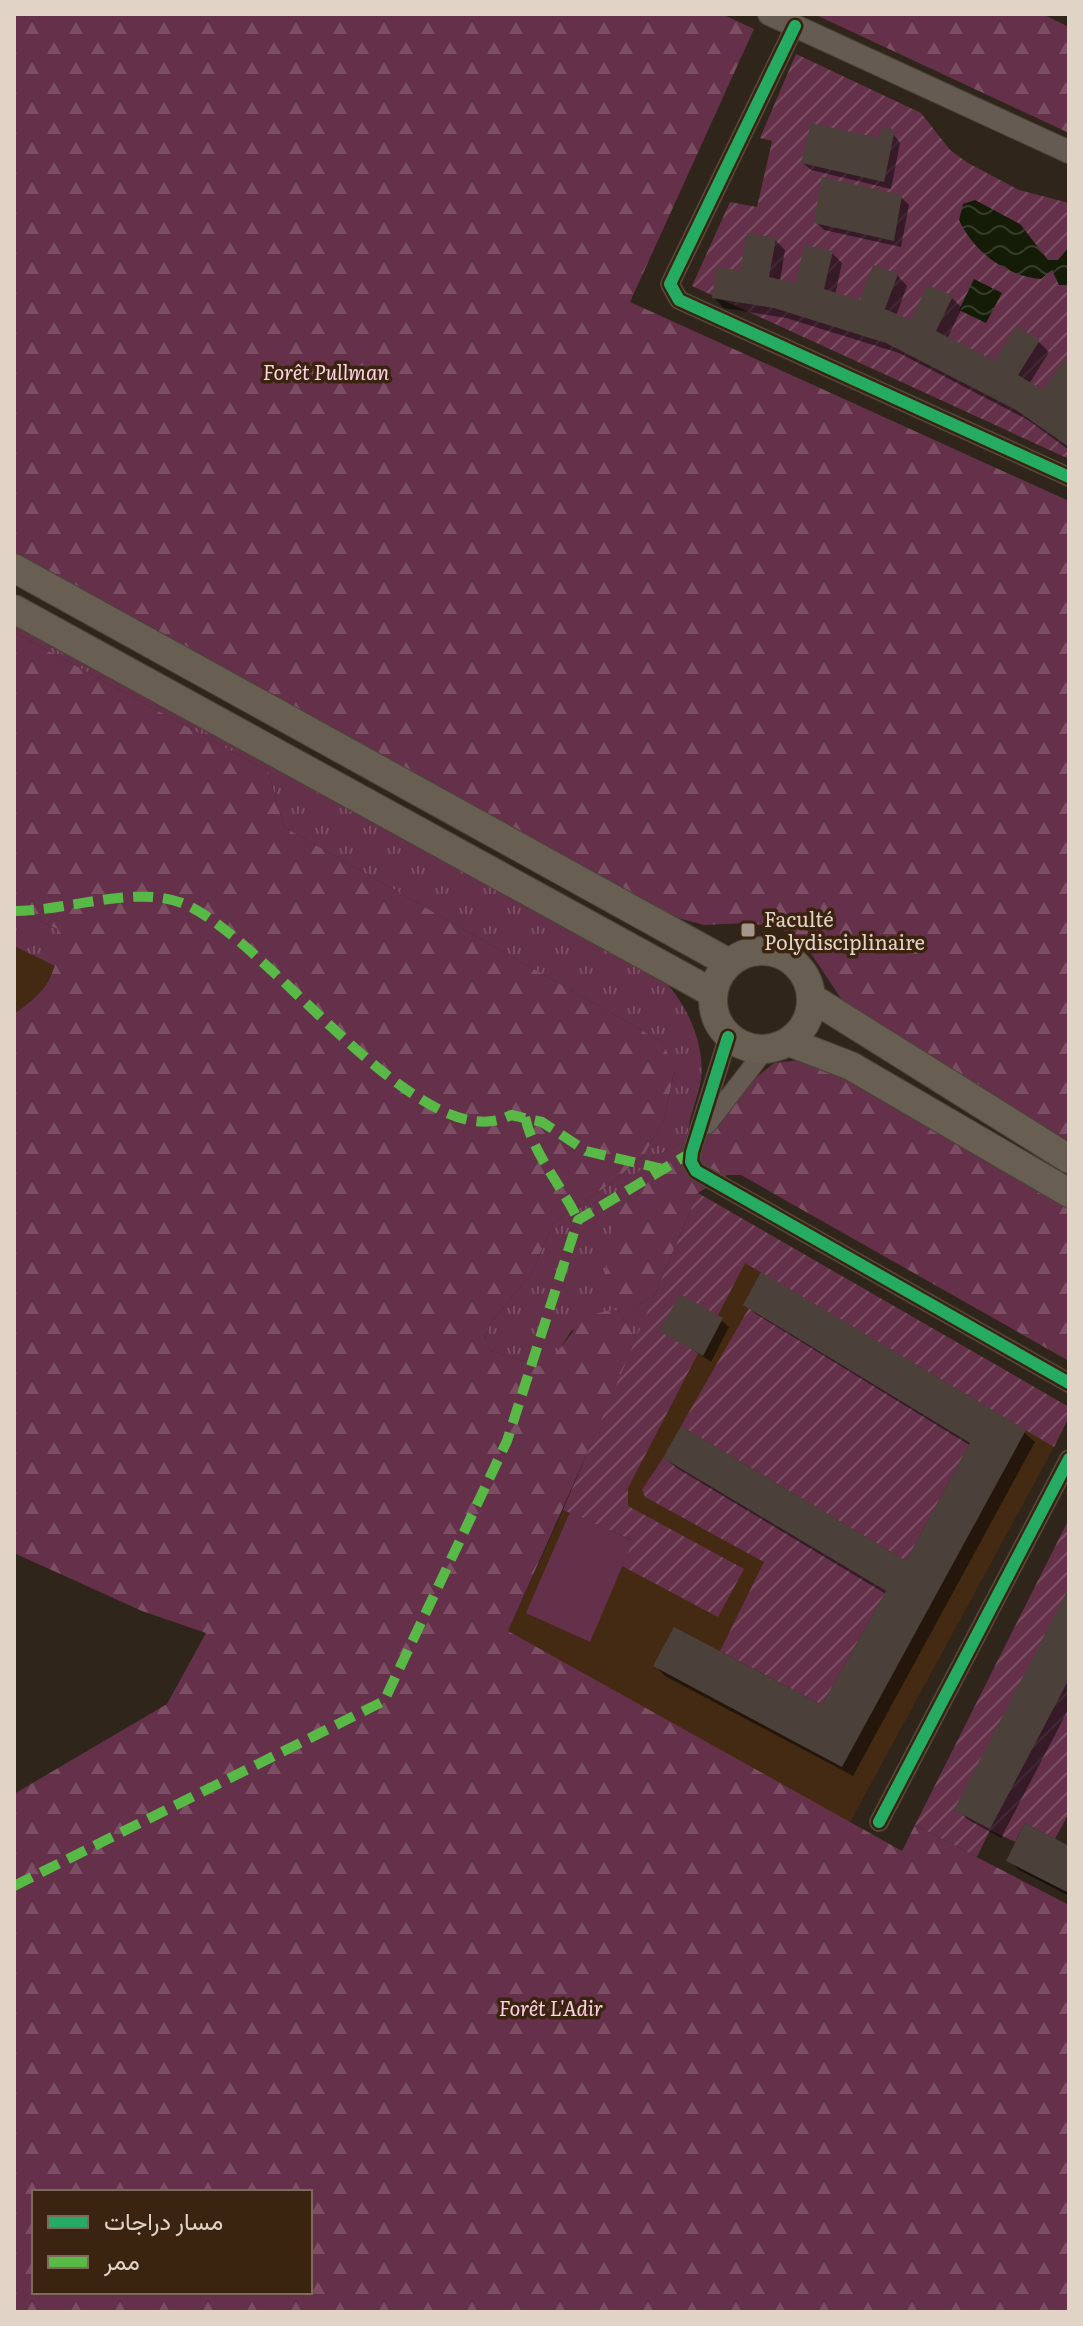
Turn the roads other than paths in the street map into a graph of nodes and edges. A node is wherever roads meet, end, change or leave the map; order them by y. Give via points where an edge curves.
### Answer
1 (769, 14) edge
2 (795, 26) junction
3 (1069, 152) edge
4 (1069, 477) edge
5 (14, 568) edge
6 (14, 609) edge
7 (729, 963) junction
8 (713, 993) junction
9 (812, 998) junction
10 (728, 1037) junction
11 (777, 1046) junction
12 (700, 1134) junction
13 (1069, 1159) edge
14 (1069, 1193) edge
15 (1069, 1383) edge
16 (1069, 1459) edge
17 (879, 1822) dead end

1 - 2 street
2 - 3 street
2 - 4 street via 670,284 679,300
5 - 7 highway
6 - 8 highway
7 - 8 highway
7 - 9 highway via 745,953 781,954 797,964
8 - 10 highway via 718,1024
9 - 11 highway via 802,1031
9 - 13 highway
10 - 11 highway via 745,1047
10 - 12 street
11 - 12 street
11 - 14 highway via 851,1066
12 - 15 street via 691,1162 708,1180
16 - 17 street

